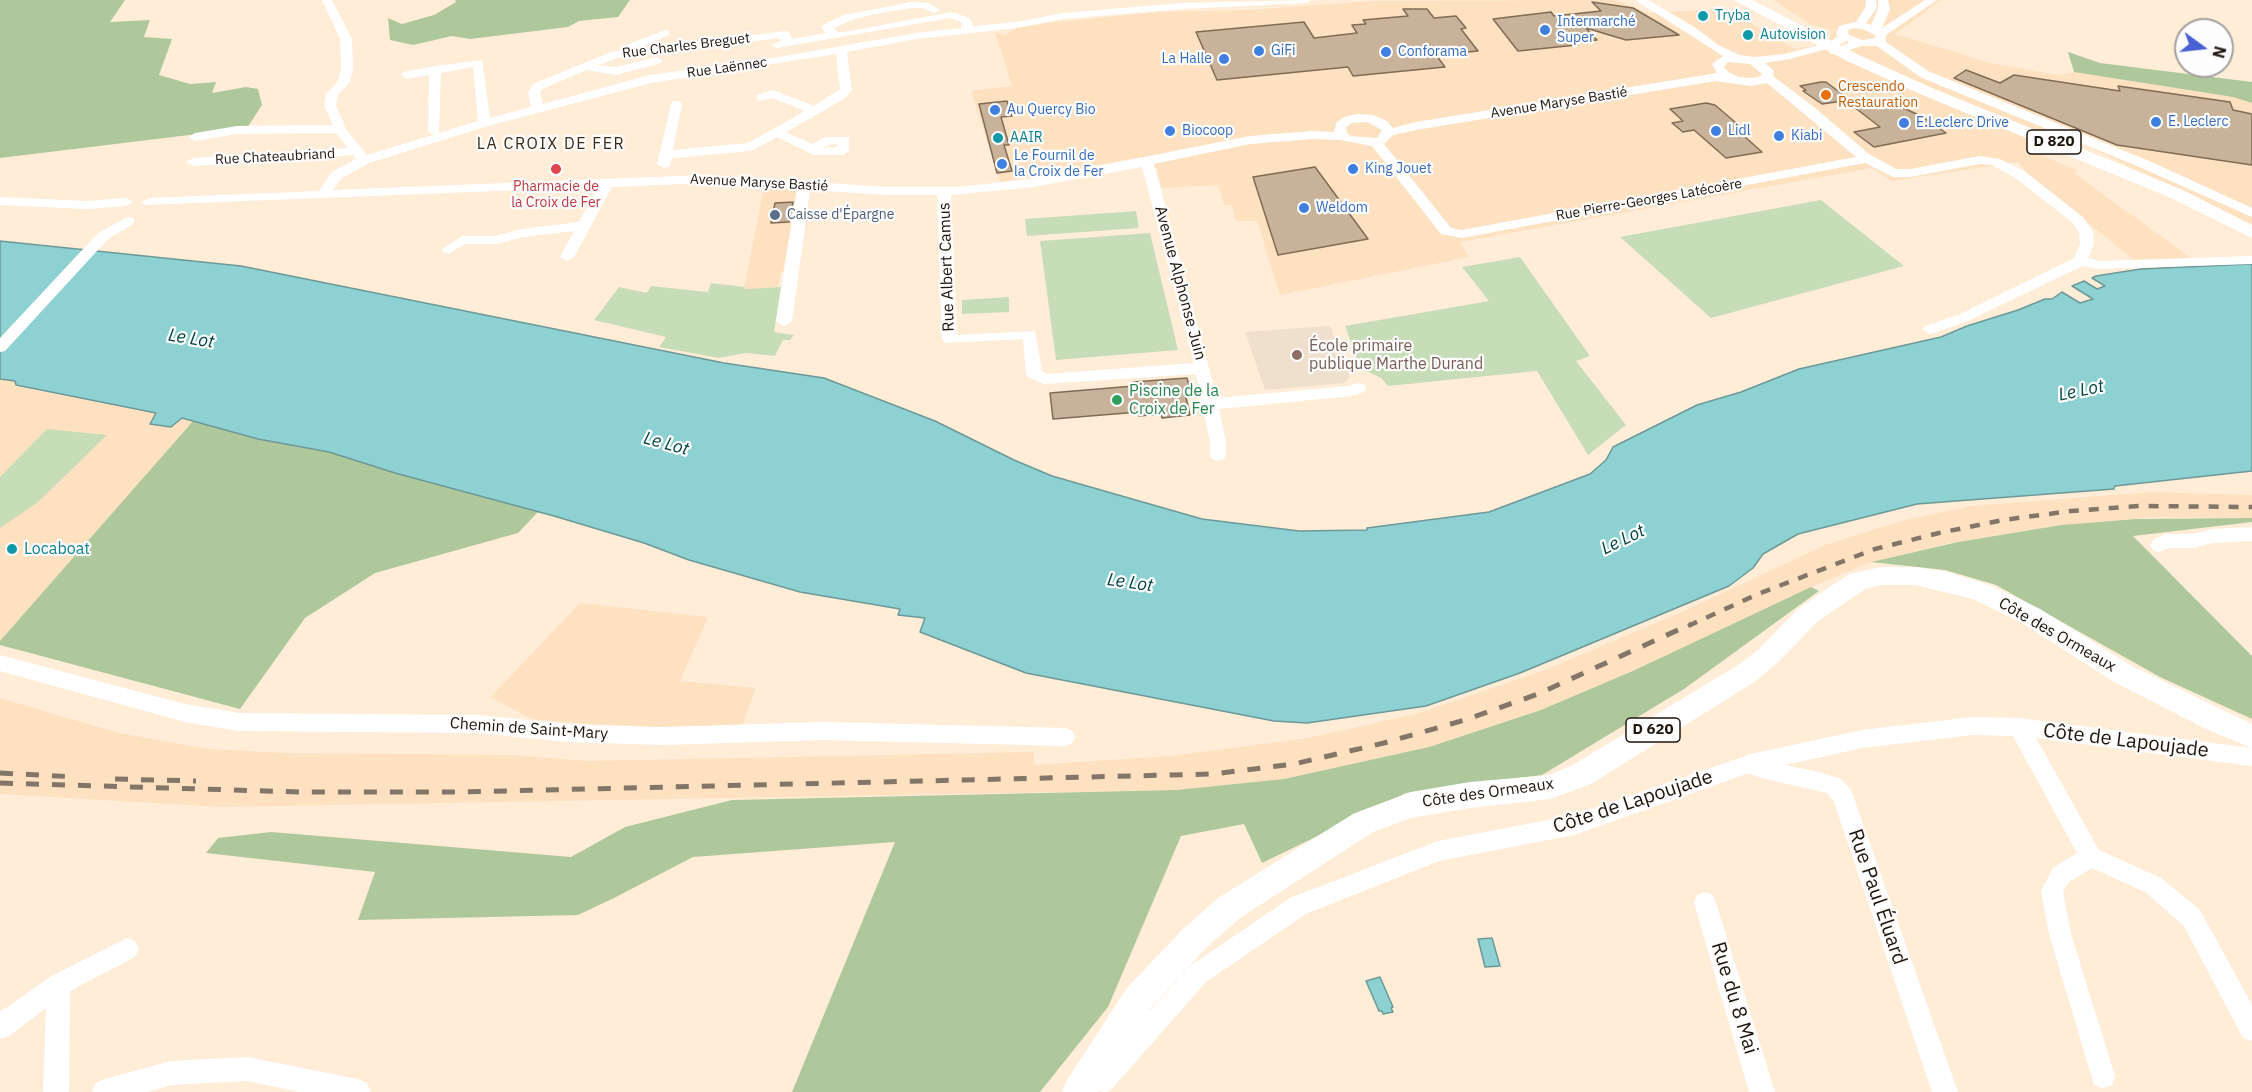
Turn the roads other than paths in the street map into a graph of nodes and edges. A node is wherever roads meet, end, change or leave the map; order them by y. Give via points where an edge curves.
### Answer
1 (327, 0) edge
2 (1306, 0) edge
3 (1630, 0) edge
4 (1640, 0) edge
5 (1738, 0) edge
6 (1750, 0) edge
7 (1871, 0) edge
8 (1883, 0) edge
9 (1932, 0) edge
10 (934, 10) dead end
11 (1859, 26) junction
12 (968, 29) junction
13 (1794, 29) junction
14 (831, 31) junction
15 (665, 33) dead end
16 (1878, 35) junction
17 (1845, 37) junction
18 (786, 38) junction
19 (841, 50) junction
20 (1856, 51) junction
21 (615, 54) junction
22 (1737, 58) junction
23 (1754, 61) junction
24 (1719, 64) junction
25 (586, 66) junction
26 (435, 70) junction
27 (1767, 74) junction
28 (406, 75) dead end
29 (1731, 78) junction
30 (1751, 82) junction
31 (1787, 94) junction
32 (761, 98) dead end
33 (676, 104) dead end
34 (538, 110) junction
35 (814, 111) junction
36 (1378, 121) junction
37 (484, 123) junction
38 (340, 129) junction
39 (434, 132) dead end
40 (776, 132) junction
41 (1341, 132) junction
42 (1388, 133) junction
43 (195, 137) dead end
44 (1376, 142) junction
45 (812, 149) dead end
46 (666, 155) junction
47 (361, 156) junction
48 (1864, 157) junction
49 (193, 162) dead end
50 (1147, 162) junction
51 (661, 180) junction
52 (606, 183) junction
53 (804, 184) junction
54 (944, 191) junction
55 (324, 194) junction
56 (0, 201) edge
57 (126, 202) junction
58 (87, 205) junction
59 (148, 207) junction
60 (2252, 213) edge
61 (112, 225) junction
62 (584, 226) junction
63 (2252, 232) edge
64 (448, 250) dead end
65 (567, 257) dead end
66 (2252, 260) edge
67 (2080, 261) junction
68 (784, 321) dead end
69 (1930, 329) dead end
70 (0, 347) edge
71 (1203, 368) junction
72 (1358, 388) dead end
73 (1211, 404) junction
74 (1218, 455) dead end
75 (2252, 534) edge
76 (2159, 545) dead end
77 (0, 663) edge
78 (2019, 728) junction
79 (2252, 736) edge
80 (1065, 737) dead end
81 (2252, 757) edge
82 (1751, 763) junction
83 (2091, 857) junction
84 (1705, 903) dead end
85 (127, 949) dead end
86 (58, 985) junction
87 (0, 1027) edge
88 (2252, 1029) edge
89 (2103, 1076) dead end
90 (1084, 1084) edge
91 (56, 1092) edge
92 (105, 1092) edge
93 (358, 1092) edge
94 (1762, 1092) edge
95 (1945, 1092) edge

1 - 38 street via 346,39 344,82 330,100
2 - 12 street, Rue Laënnec via 1092,13
3 - 24 street via 1682,29 1716,55
4 - 22 street
5 - 13 main road
6 - 13 main road, D 820
7 - 11 street via 1871,8
8 - 16 street
9 - 16 street
10 - 14 street via 924,5 885,9 848,17
11 - 16 street
11 - 17 street via 1843,28
12 - 14 street via 966,20 951,15
12 - 19 street, Rue Laënnec
13 - 20 main road, D 820 via 1813,39
14 - 18 street
15 - 21 street
16 - 20 street
16 - 60 street via 1924,74 2142,163
17 - 20 street
17 - 23 street via 1803,53
18 - 21 street, Rue Charles Breguet
18 - 25 street via 616,71
19 - 34 street, Rue Laënnec via 650,79
19 - 35 street via 846,90
20 - 27 street via 1778,66
20 - 63 main road, D 820 via 1926,91 2079,152
21 - 25 street, Rue Charles Breguet
22 - 23 street
22 - 24 street, Avenue Maryse Bastié
23 - 27 street
24 - 29 street
24 - 36 street, Avenue Maryse Bastié via 1710,71 1403,122
25 - 34 street, Rue Charles Breguet via 537,87 534,93
26 - 28 street
26 - 37 street via 478,59
26 - 39 street
27 - 30 street
27 - 31 street
29 - 30 street
29 - 42 street, Avenue Maryse Bastié via 1716,77
30 - 31 street
31 - 48 street
32 - 35 street via 774,94
33 - 46 street
34 - 37 street, Rue Laënnec
35 - 40 street
36 - 41 street, Avenue Maryse Bastié via 1352,118 1341,123
36 - 42 street
37 - 47 street, Rue Laënnec
38 - 43 street via 237,130
38 - 47 street
40 - 45 street
40 - 46 street via 751,147
41 - 44 street, Avenue Maryse Bastié via 1358,143
41 - 50 street, Avenue Maryse Bastié via 1250,140
42 - 44 street, Avenue Maryse Bastié
44 - 48 street, Rue Pierre-Georges Latécoère via 1446,231 1462,234 1858,162
46 - 51 street
47 - 49 street, Rue Chateaubriand
47 - 55 street, Rue Laënnec via 337,175
48 - 67 street via 1893,173 1980,160 1995,162 2019,174 2079,220 2087,244
50 - 54 street, Avenue Maryse Bastié via 1033,183
50 - 71 street, Avenue Alphonse Juin
51 - 52 street, Avenue Maryse Bastié
51 - 53 street, Avenue Maryse Bastié via 734,179
52 - 55 street, Avenue Maryse Bastié
52 - 62 street
53 - 54 street, Avenue Maryse Bastié
53 - 68 street
54 - 71 street, Rue Albert Camus via 950,340 1030,334 1034,373 1044,379
55 - 59 street, Avenue Maryse Bastié
56 - 58 street
57 - 58 street
57 - 59 street via 137,200
57 - 61 street via 114,208
58 - 61 street
59 - 61 street
61 - 70 street
62 - 64 street via 497,240 462,240
62 - 65 street
66 - 67 street via 2100,265
67 - 69 street via 1963,318
71 - 73 street, Avenue Alphonse Juin
72 - 73 street
73 - 74 street, Avenue Alphonse Juin
75 - 76 street via 2165,541
77 - 80 street, Chemin de Saint-Mary via 185,713 239,722 477,724 568,733 661,736 824,731
78 - 81 street, Côte de Lapoujade
78 - 82 street, Côte de Lapoujade via 1972,726 1862,739
78 - 83 street
79 - 90 main road, Côte des Ormeaux / D 620 via 2123,674 2031,616 1981,592 1915,576 1858,581 1808,615 1747,673 1581,775 1550,787 1411,805 1363,823 1239,902 1194,939 1138,999
82 - 90 street, Côte de Lapoujade via 1574,825 1438,851 1298,906 1198,974 1102,1082
82 - 95 street, Rue Paul Éluard via 1761,769 1834,786 1843,797
83 - 88 street via 2153,885 2192,918
83 - 89 street via 2061,875 2052,891 2060,934
84 - 94 street, Rue du 8 Mai
85 - 86 street
86 - 87 street
86 - 91 street
92 - 93 street via 171,1073 248,1069

